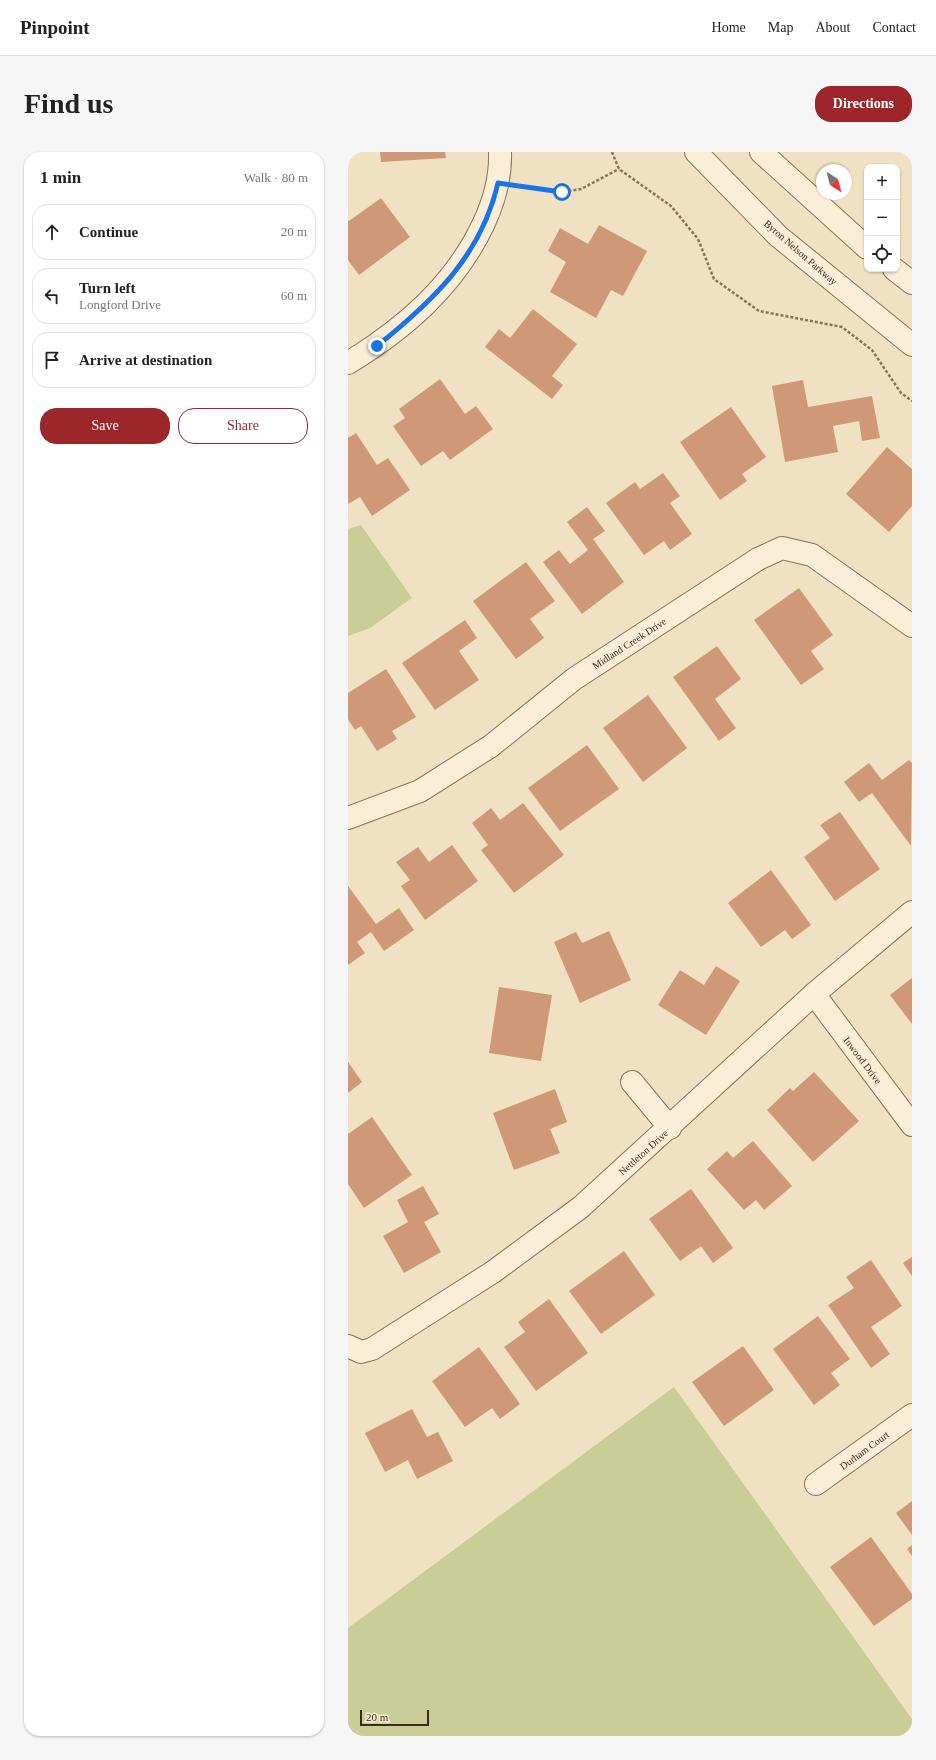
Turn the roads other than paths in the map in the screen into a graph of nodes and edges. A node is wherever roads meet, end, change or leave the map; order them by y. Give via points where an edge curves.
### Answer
1 (500, 152) edge
2 (696, 152) edge
3 (761, 152) edge
4 (864, 245) edge
5 (898, 272) edge
6 (912, 283) edge
7 (912, 345) edge
8 (348, 363) edge
9 (912, 626) edge
10 (348, 818) edge
11 (912, 912) edge
12 (814, 994) junction
13 (632, 1082) dead end
14 (912, 1125) edge
15 (670, 1128) junction
16 (348, 1346) edge
17 (912, 1415) edge
18 (816, 1484) dead end

1 - 8 street via 501,171 493,205 472,248 447,283 415,315 377,346
2 - 7 street, Byron Nelson Parkway via 778,236
3 - 4 street
5 - 6 street
9 - 10 street, Midland Creek Drive via 812,555 782,548 758,559 574,679 491,746 420,791
11 - 12 street, Nettleton Drive
12 - 14 street, Inwood Drive
12 - 15 street, Nettleton Drive
13 - 15 street
15 - 16 street, Nettleton Drive via 581,1207 493,1272 372,1349 361,1352
17 - 18 street, Durham Court

